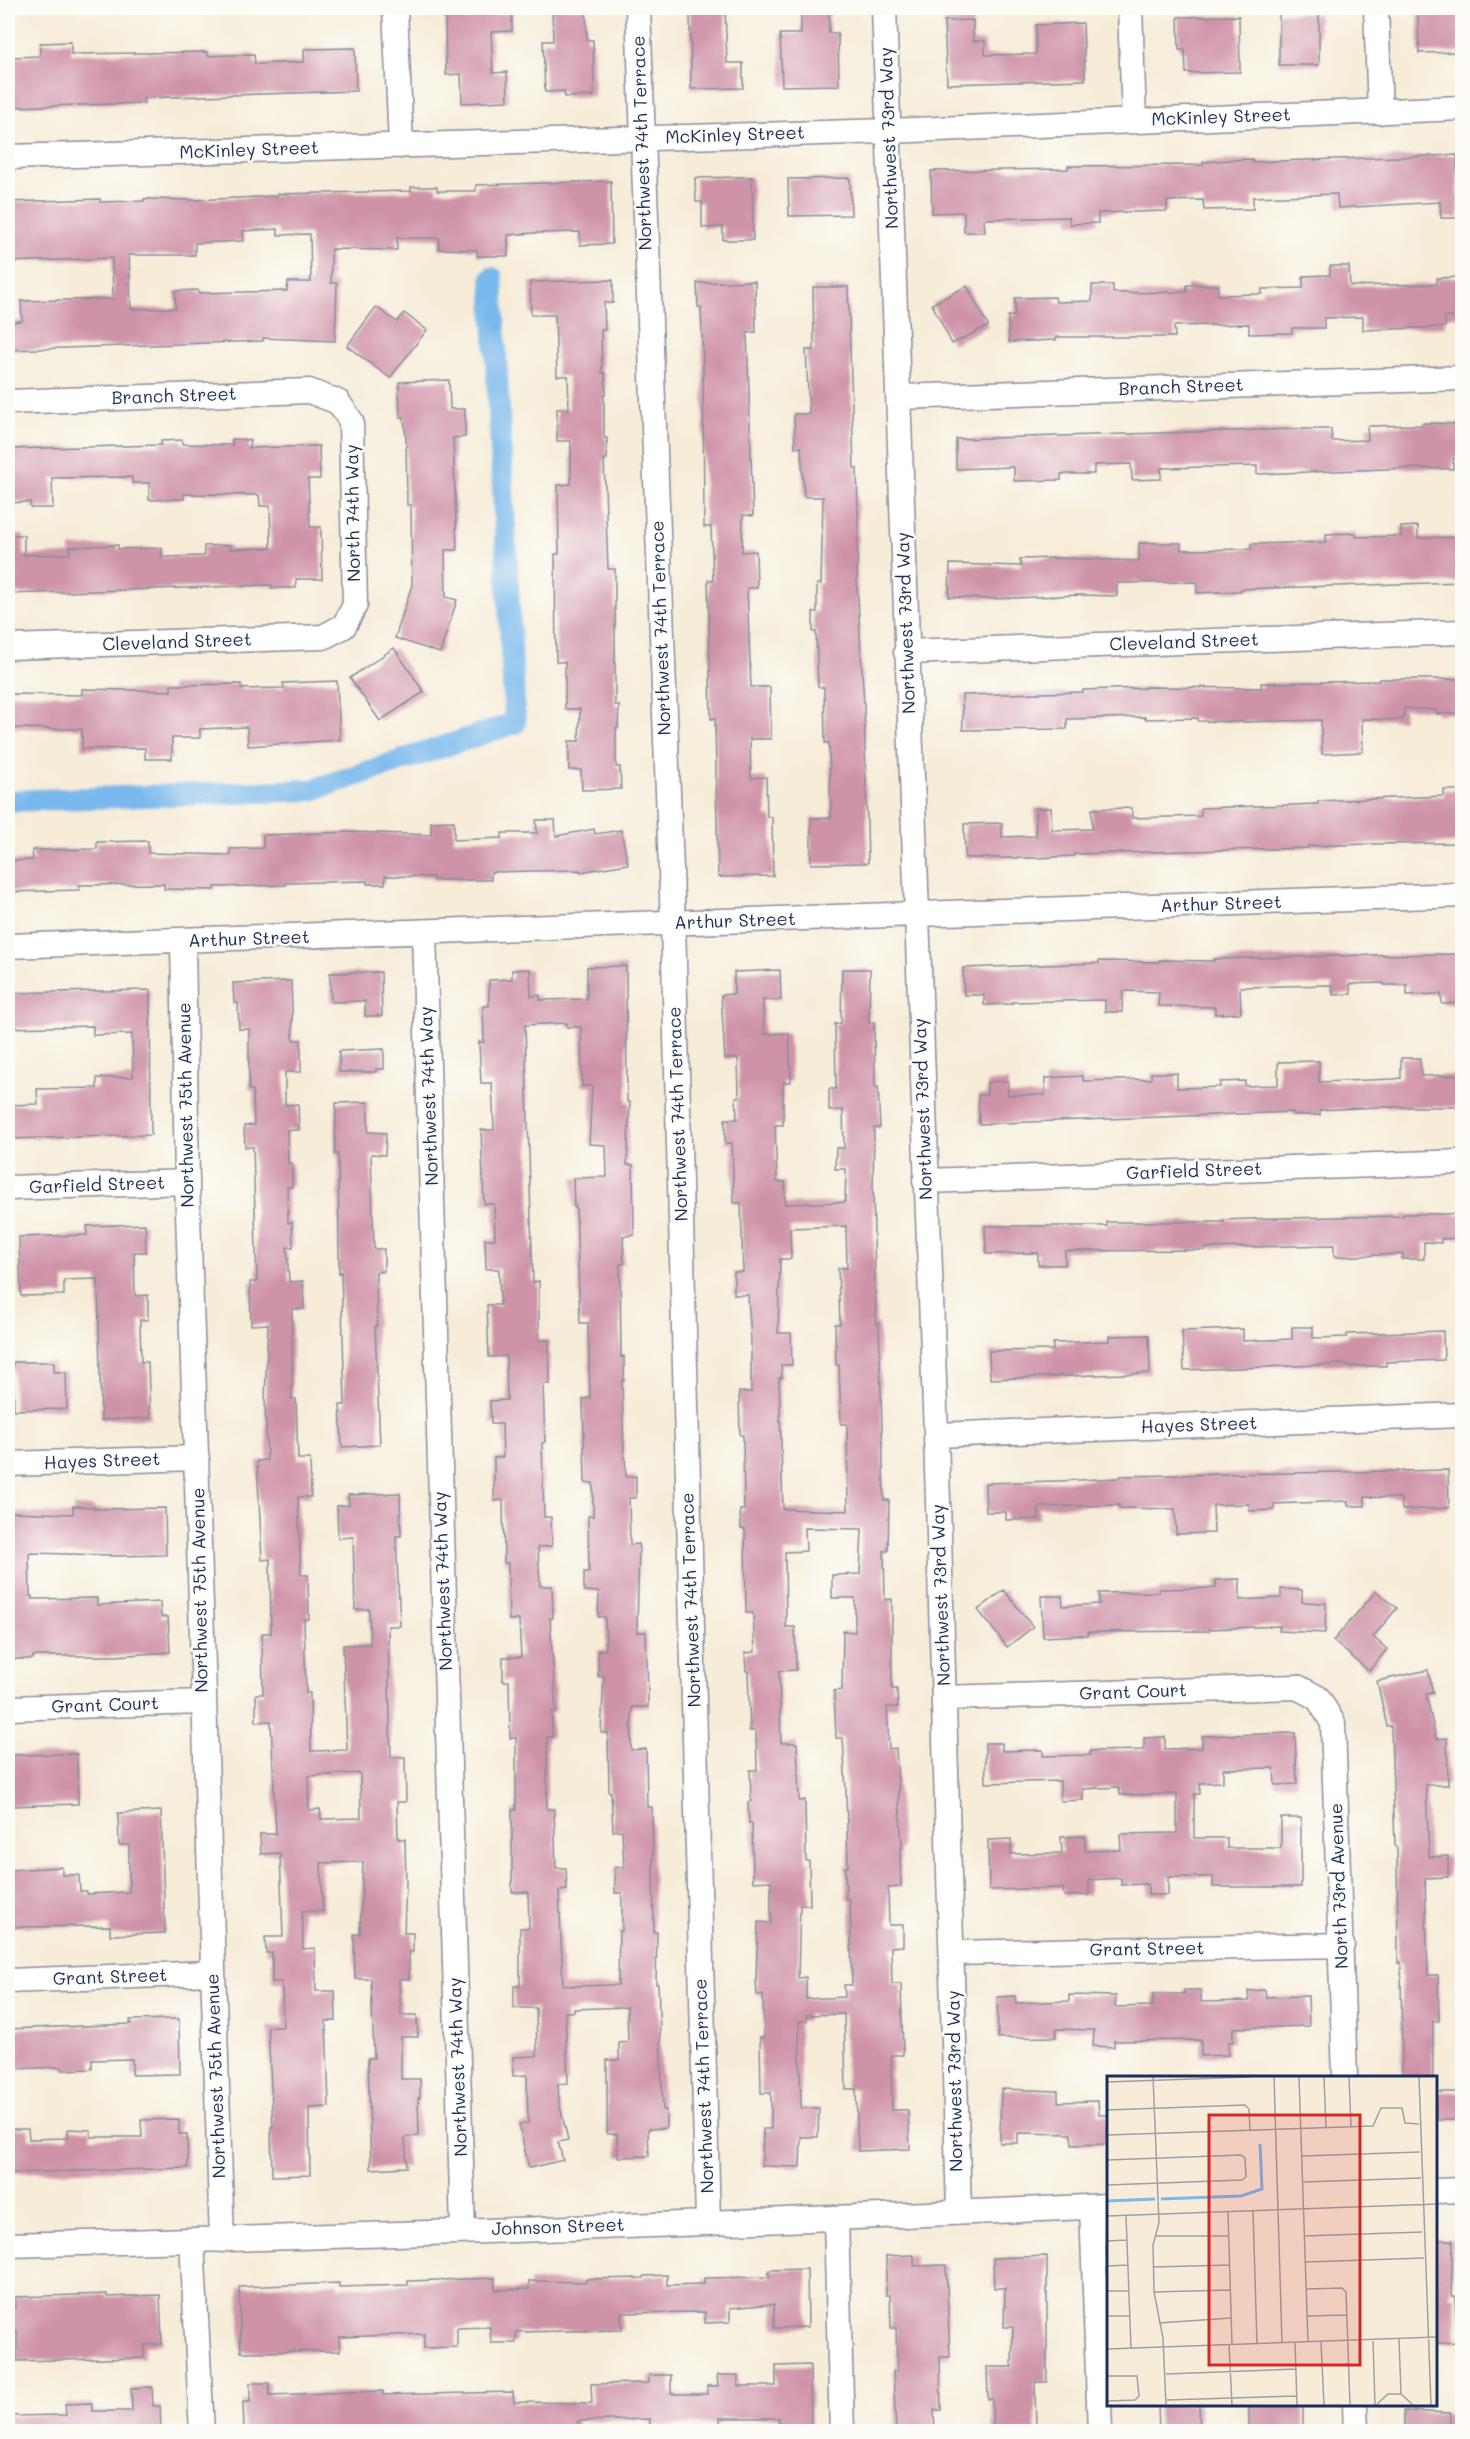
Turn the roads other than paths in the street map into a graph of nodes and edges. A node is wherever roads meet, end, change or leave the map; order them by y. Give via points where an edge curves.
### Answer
1 (395, 8) edge
2 (638, 8) edge
3 (884, 8) edge
4 (1130, 8) edge
5 (1376, 8) edge
6 (1462, 108) edge
7 (1380, 112) junction
8 (1134, 119) junction
9 (888, 131) junction
10 (641, 138) junction
11 (401, 146) junction
12 (8, 157) edge
13 (1462, 378) edge
14 (899, 397) junction
15 (8, 402) edge
16 (338, 402) joint
17 (344, 626) joint
18 (1462, 632) edge
19 (8, 647) edge
20 (906, 652) junction
21 (1462, 895) edge
22 (917, 915) junction
23 (673, 923) junction
24 (424, 932) junction
25 (183, 941) junction
26 (8, 946) edge
27 (1462, 1162) edge
28 (925, 1181) junction
29 (187, 1182) junction
30 (8, 1188) edge
31 (1462, 1415) edge
32 (936, 1435) junction
33 (197, 1458) junction
34 (8, 1464) edge
35 (944, 1698) junction
36 (1318, 1698) joint
37 (203, 1702) junction
38 (8, 1708) edge
39 (1342, 1945) junction
40 (952, 1953) junction
41 (212, 1973) junction
42 (8, 1981) edge
43 (1346, 2076) edge
44 (1462, 2190) edge
45 (1437, 2191) edge
46 (1100, 2206) edge
47 (959, 2211) junction
48 (836, 2219) junction
49 (708, 2221) junction
50 (463, 2230) junction
51 (222, 2240) junction
52 (192, 2241) junction
53 (8, 2245) edge
54 (1355, 2406) edge
55 (202, 2432) edge
56 (842, 2432) edge
57 (1100, 2432) edge
58 (1356, 2432) edge

1 - 11 street
2 - 10 street, Northwest 74th Terrace
3 - 9 street, Northwest 73rd Way
4 - 8 street
5 - 7 street
6 - 7 street, McKinley Street
7 - 8 street, McKinley Street
8 - 9 street, McKinley Street
9 - 10 street, McKinley Street
9 - 14 street, Northwest 73rd Way
10 - 11 street, McKinley Street
10 - 23 street, Northwest 74th Terrace
11 - 12 street, McKinley Street
13 - 14 street, Branch Street
14 - 20 street, Northwest 73rd Way
15 - 16 street, Branch Street via 309,391
16 - 17 street, North 74th Way via 351,421 355,605
17 - 19 street, Cleveland Street via 323,637
18 - 20 street, Cleveland Street
20 - 22 street, Northwest 73rd Way
21 - 22 street, Arthur Street
22 - 23 street, Arthur Street
22 - 28 street, Northwest 73rd Way
23 - 24 street, Arthur Street
23 - 49 street, Northwest 74th Terrace
24 - 25 street, Arthur Street
24 - 50 street, Northwest 74th Way
25 - 26 street, Arthur Street
25 - 29 street, Northwest 75th Avenue
27 - 28 street, Garfield Street
28 - 32 street, Northwest 73rd Way
29 - 30 street, Garfield Street
29 - 33 street, Northwest 75th Avenue
31 - 32 street, Hayes Street
32 - 35 street, Northwest 73rd Way
33 - 34 street, Hayes Street
33 - 37 street, Northwest 75th Avenue
35 - 36 street, Grant Court via 1297,1687
35 - 40 street, Northwest 73rd Way
36 - 39 street, North 73rd Avenue via 1333,1723
37 - 38 street, Grant Court
37 - 41 street, Northwest 75th Avenue
39 - 40 street, Grant Street
39 - 43 street, North 73rd Avenue
40 - 47 street, Northwest 73rd Way
41 - 42 street, Grant Street
41 - 51 street, Northwest 75th Avenue
44 - 45 street
46 - 47 street, Johnson Street
46 - 57 street
47 - 48 street, Johnson Street
48 - 49 street, Johnson Street
48 - 56 street
49 - 50 street, Johnson Street
50 - 51 street, Johnson Street
51 - 52 street, Johnson Street
52 - 53 street, Johnson Street
52 - 55 street
54 - 58 street

